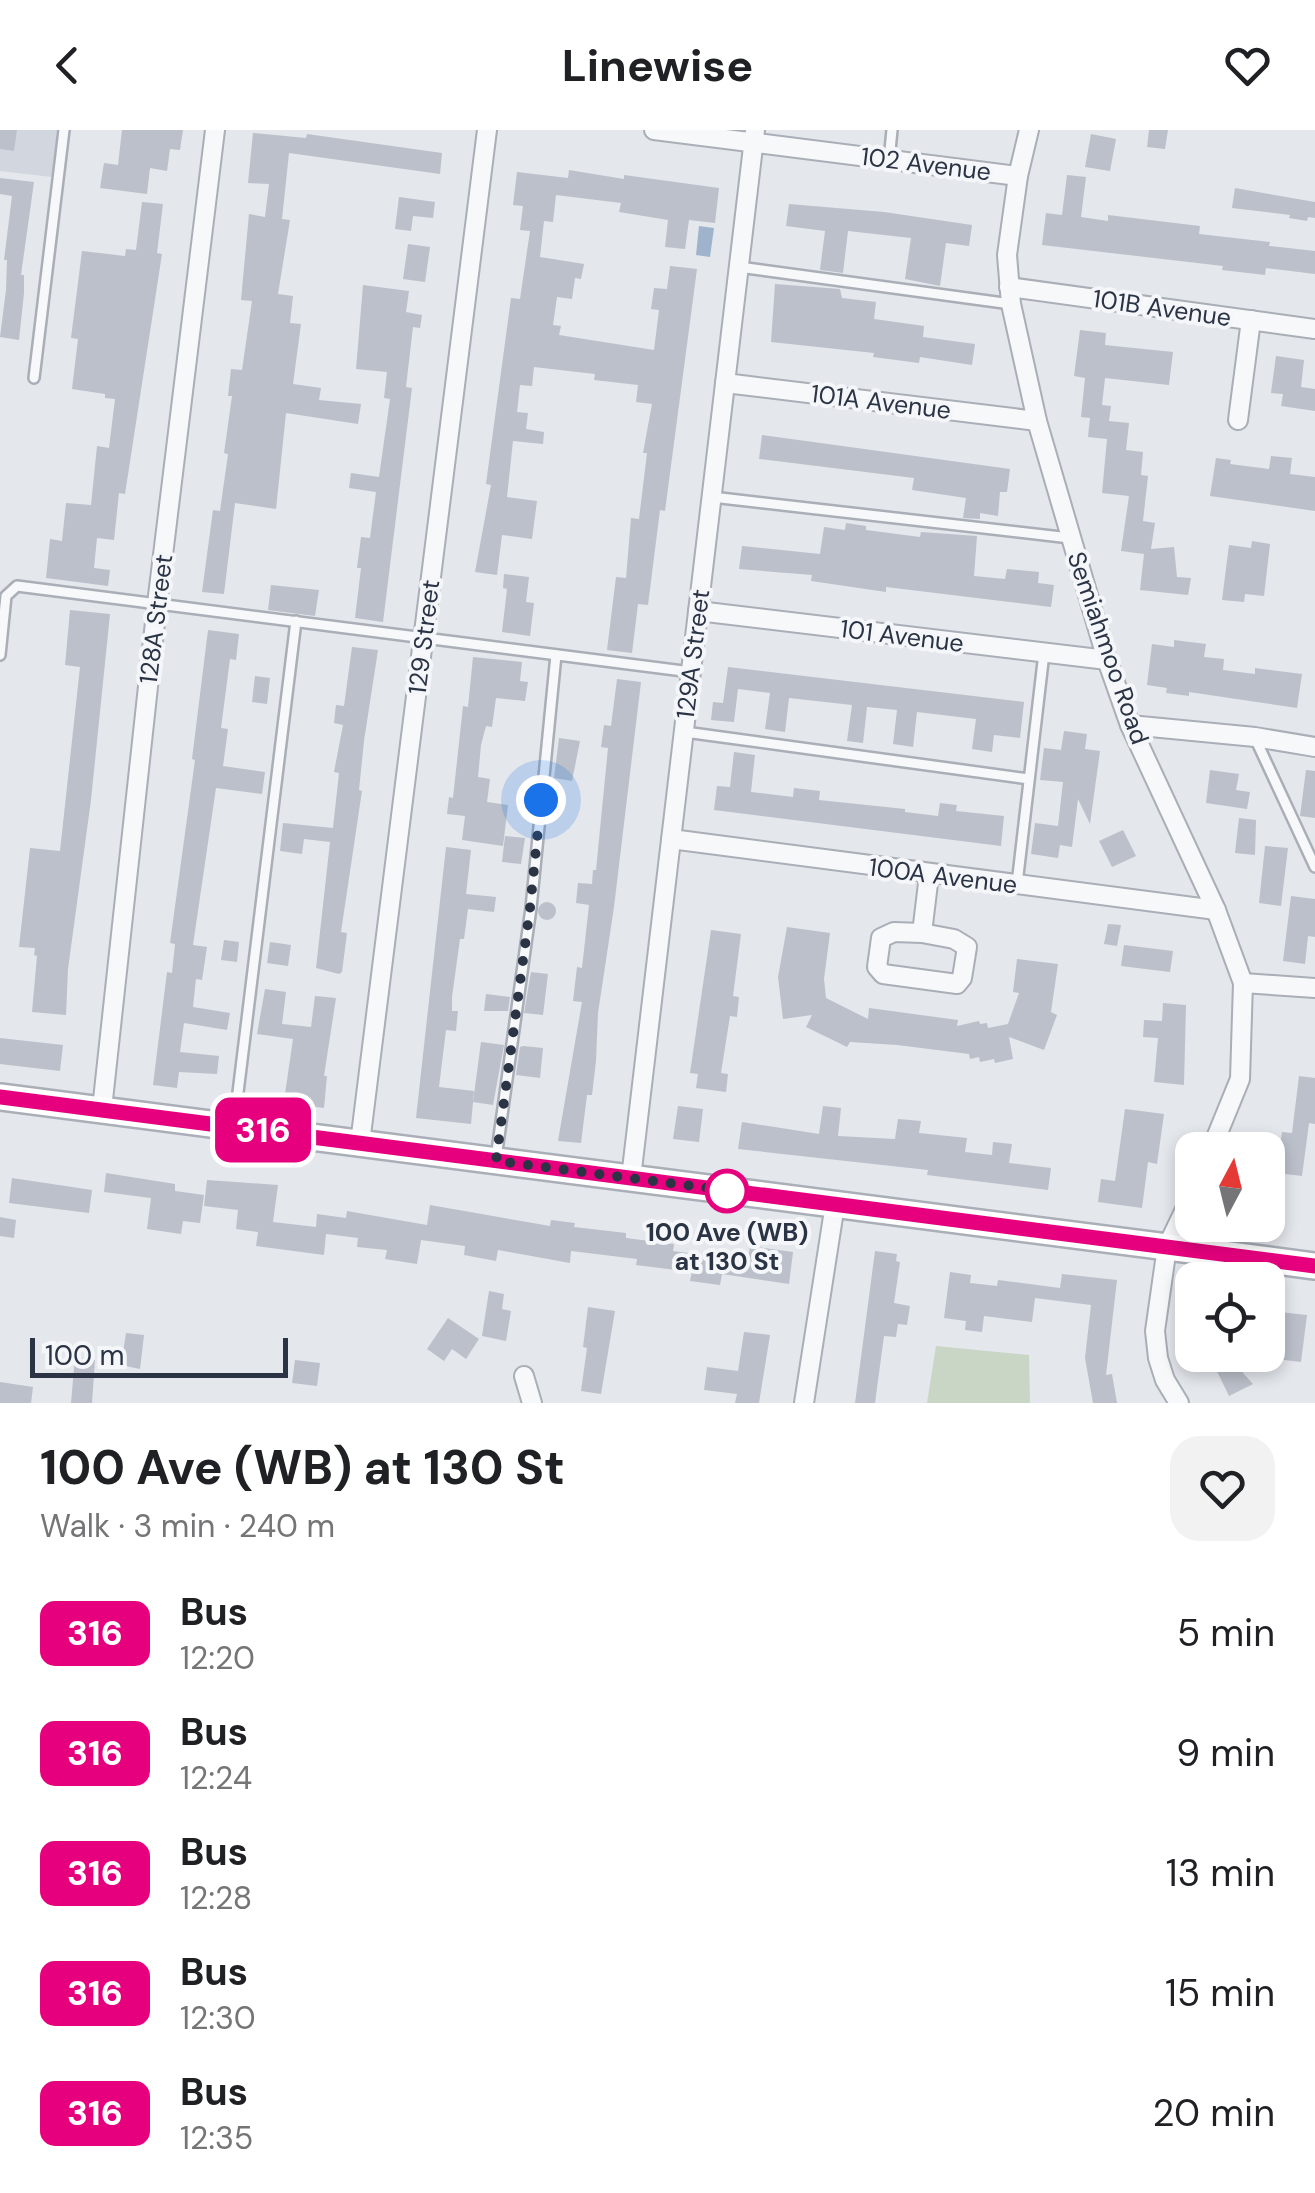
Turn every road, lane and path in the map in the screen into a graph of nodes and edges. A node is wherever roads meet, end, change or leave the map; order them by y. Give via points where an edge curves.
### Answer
1 (64, 130) edge
2 (216, 130) edge
3 (487, 130) edge
4 (654, 130) edge
5 (892, 130) edge
6 (1030, 130) edge
7 (754, 136) edge
8 (889, 160) junction
9 (1018, 176) junction
10 (739, 267) junction
11 (1010, 296) junction
12 (1251, 320) junction
13 (1315, 329) edge
14 (34, 378) dead end
15 (725, 383) junction
16 (1238, 420) dead end
17 (1038, 422) junction
18 (712, 497) junction
19 (1070, 538) junction
20 (158, 604) junction
21 (698, 611) junction
22 (296, 621) junction
23 (424, 638) junction
24 (1044, 653) junction
25 (556, 654) junction
26 (0, 655) edge
27 (1106, 660) junction
28 (691, 672) junction
29 (1130, 724) junction
30 (684, 732) junction
31 (1255, 737) junction
32 (1315, 747) edge
33 (1029, 778) junction
34 (671, 839) junction
35 (1315, 867) edge
36 (929, 875) junction
37 (1016, 886) junction
38 (1216, 910) junction
39 (922, 933) junction
40 (1243, 982) junction
41 (1315, 988) edge
42 (0, 1097) edge
43 (102, 1110) junction
44 (234, 1126) junction
45 (1218, 1132) edge
46 (360, 1143) junction
47 (496, 1161) junction
48 (630, 1178) junction
49 (834, 1204) junction
50 (1175, 1230) edge
51 (1167, 1247) junction
52 (1315, 1266) edge
53 (524, 1376) dead end
54 (532, 1403) edge
55 (804, 1403) edge
56 (1179, 1403) edge

1 - 14 lane
2 - 20 street, 128A Street
3 - 23 street, 129 Street
4 - 7 street, 102 Avenue
5 - 8 lane
6 - 9 street, Semiahmoo Road
7 - 8 street, 102 Avenue
7 - 10 street, 129A Street
8 - 9 street, 102 Avenue
9 - 11 street, Semiahmoo Road via 1007,255
10 - 11 lane
10 - 15 street, 129A Street
11 - 12 street, 101B Avenue
11 - 17 street, Semiahmoo Road
12 - 13 street, 101B Avenue
12 - 16 street
15 - 17 street, 101A Avenue
15 - 18 street, 129A Street
17 - 19 street, Semiahmoo Road
18 - 19 lane
18 - 21 street, 129A Street
19 - 27 street, Semiahmoo Road
20 - 22 lane
20 - 26 lane via 17,586 6,596
20 - 43 street, 128A Street
21 - 24 street, 101 Avenue
21 - 28 street, 129A Street
22 - 23 lane
22 - 44 lane
23 - 25 lane
23 - 46 street, 129 Street
24 - 27 street, 101 Avenue
24 - 33 lane
25 - 28 lane
25 - 47 lane
27 - 29 street, Semiahmoo Road
28 - 30 street, 129A Street
29 - 31 street
29 - 38 street, Semiahmoo Road
30 - 33 lane
30 - 34 street, 129A Street
31 - 32 street
31 - 35 lane
33 - 37 lane
34 - 36 street, 100A Avenue
34 - 48 street, 129A Street
36 - 37 street, 100A Avenue
36 - 39 street
37 - 38 street, 100A Avenue
38 - 40 street, Semiahmoo Road
39 - 39 street via 967,948 957,984 883,974 877,967 882,938
40 - 41 street
40 - 45 street, Semiahmoo Road via 1240,1079
42 - 43 street
43 - 44 street
44 - 46 street
46 - 47 street
47 - 48 street
48 - 49 street
49 - 51 street
49 - 55 street
50 - 51 street
51 - 52 street
51 - 56 street via 1155,1331 1158,1358
53 - 54 street

